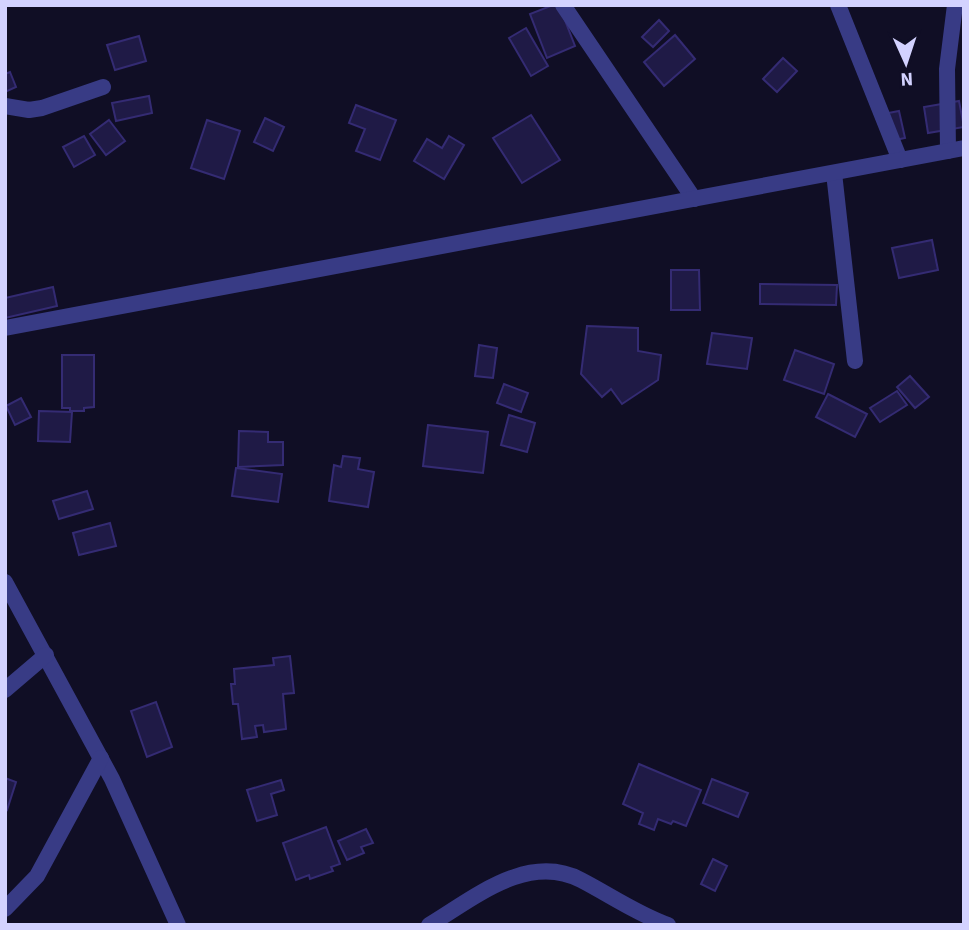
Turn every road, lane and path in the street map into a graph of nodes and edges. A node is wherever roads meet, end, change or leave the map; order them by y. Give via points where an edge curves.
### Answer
1 (563, 5) edge
2 (838, 5) edge
3 (956, 5) edge
4 (103, 87) dead end
5 (5, 106) edge
6 (956, 149) edge
7 (900, 160) junction
8 (834, 173) junction
9 (694, 199) junction
10 (5, 328) edge
11 (855, 361) dead end
12 (5, 582) edge
13 (46, 655) junction
14 (5, 690) edge
15 (101, 758) junction
16 (5, 909) edge
17 (178, 925) edge
18 (429, 925) edge
19 (668, 925) edge

1 - 9 street
2 - 7 street
3 - 6 street via 947,69
4 - 5 street via 42,108
6 - 7 street
7 - 8 street
8 - 9 street
8 - 11 street
9 - 10 street
12 - 13 street
13 - 14 street
13 - 15 street
15 - 16 street via 37,876
15 - 17 street
18 - 19 street via 523,873 557,870

